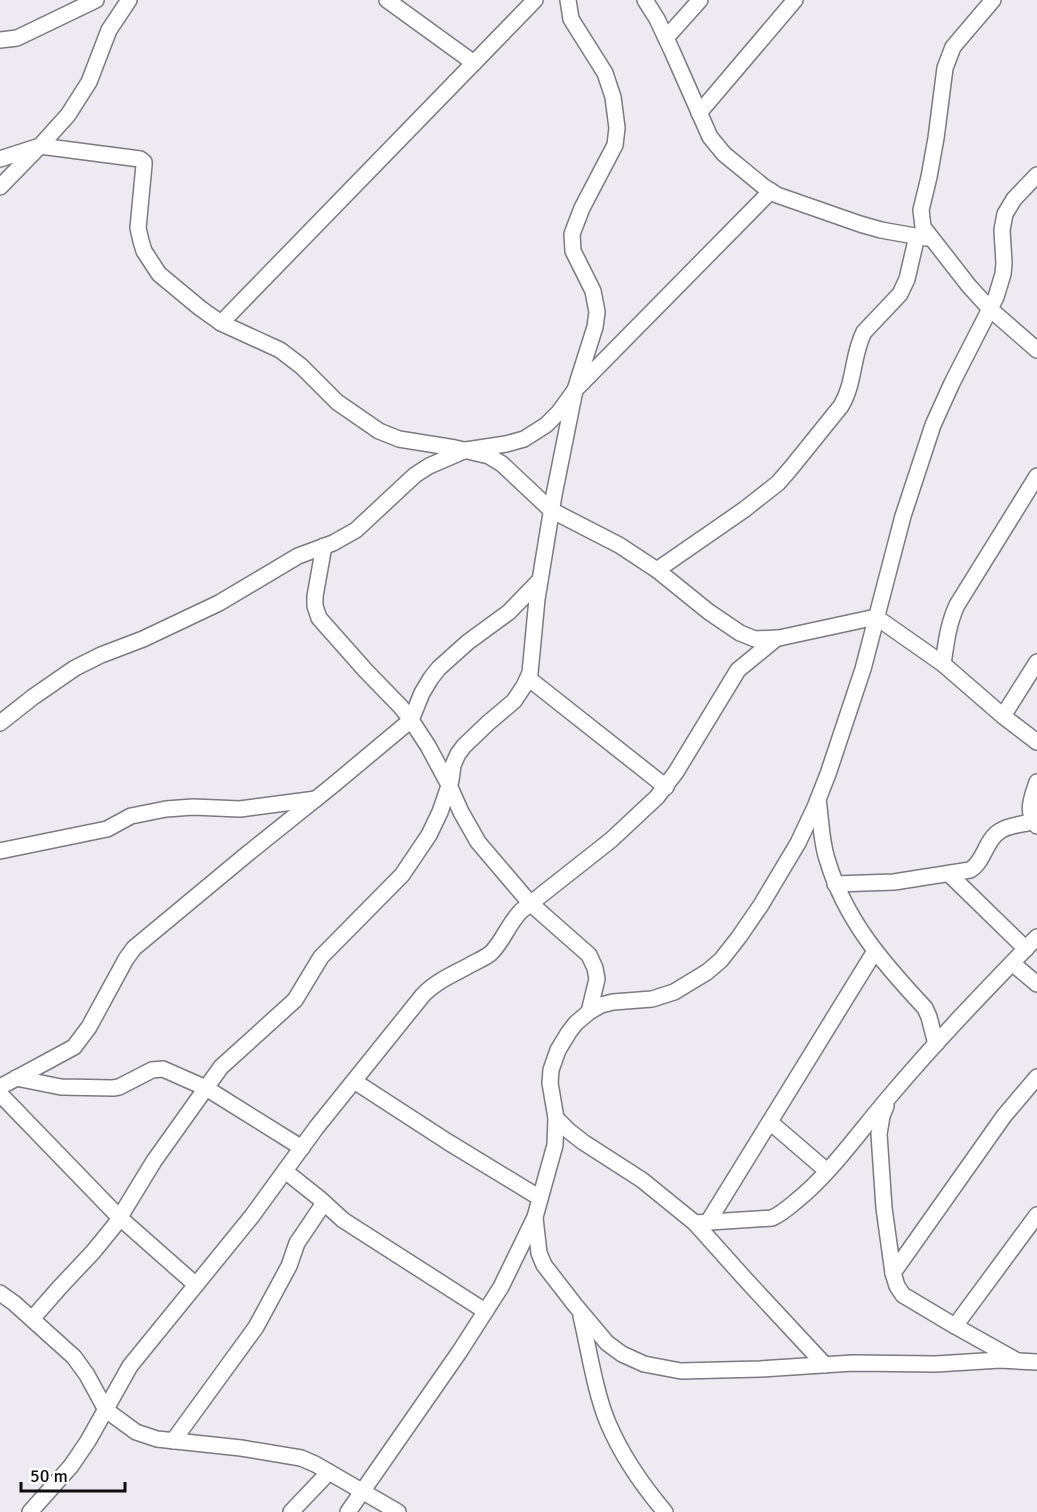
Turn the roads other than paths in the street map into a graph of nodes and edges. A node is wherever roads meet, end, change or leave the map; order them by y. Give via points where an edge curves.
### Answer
1 (96, 0) edge
2 (129, 0) edge
3 (387, 0) edge
4 (535, 0) edge
5 (568, 0) edge
6 (645, 0) edge
7 (700, 0) edge
8 (795, 0) edge
9 (993, 0) edge
10 (666, 38) junction
11 (0, 40) edge
12 (474, 63) junction
13 (699, 113) junction
14 (40, 146) junction
15 (0, 159) edge
16 (1037, 175) edge
17 (0, 187) edge
18 (771, 191) junction
19 (924, 237) junction
20 (990, 309) junction
21 (221, 323) junction
22 (1037, 350) edge
23 (575, 390) junction
24 (466, 450) junction
25 (1037, 476) edge
26 (551, 510) junction
27 (324, 546) junction
28 (657, 570) junction
29 (540, 580) junction
30 (876, 617) junction
31 (777, 638) junction
32 (1037, 662) edge
33 (943, 664) junction
34 (528, 678) junction
35 (1003, 716) junction
36 (411, 720) junction
37 (0, 723) edge
38 (1037, 742) edge
39 (1037, 782) edge
40 (450, 785) junction
41 (666, 787) junction
42 (316, 799) junction
43 (818, 800) junction
44 (1035, 824) edge
45 (0, 851) edge
46 (949, 874) junction
47 (835, 884) junction
48 (530, 903) junction
49 (1032, 943) edge
50 (875, 951) junction
51 (1012, 963) junction
52 (1037, 984) edge
53 (589, 1012) junction
54 (936, 1044) junction
55 (1037, 1077) edge
56 (16, 1078) junction
57 (354, 1081) junction
58 (0, 1086) edge
59 (207, 1088) junction
60 (0, 1094) edge
61 (890, 1095) junction
62 (556, 1118) junction
63 (770, 1122) junction
64 (302, 1148) junction
65 (285, 1171) junction
66 (827, 1171) junction
67 (540, 1198) junction
68 (324, 1203) junction
69 (1037, 1215) edge
70 (118, 1217) junction
71 (535, 1217) junction
72 (702, 1223) junction
73 (893, 1273) junction
74 (196, 1285) junction
75 (0, 1293) edge
76 (580, 1310) junction
77 (485, 1311) junction
78 (32, 1319) junction
79 (955, 1326) junction
80 (1016, 1361) junction
81 (1037, 1362) edge
82 (825, 1365) junction
83 (106, 1410) junction
84 (173, 1441) junction
85 (330, 1472) junction
86 (362, 1490) junction
87 (384, 1508) edge
88 (30, 1512) edge
89 (291, 1512) edge
90 (348, 1512) edge
91 (398, 1512) edge
92 (665, 1512) edge

1 - 11 street via 17,38
2 - 14 street via 109,30 89,82 68,115
3 - 12 street
4 - 12 street
5 - 23 street via 571,19 604,73 613,97 617,128 615,146 572,234 573,251 593,291 597,312
6 - 10 street
7 - 10 street
8 - 13 street
9 - 19 street via 954,47 945,68 921,210
10 - 13 street
12 - 21 street
13 - 18 street via 710,137 724,154
14 - 15 street
14 - 17 street
14 - 21 street via 143,160 138,228 144,251 159,274
16 - 20 street via 1005,214 1003,274
18 - 19 street via 860,224
18 - 23 street
19 - 20 street
19 - 28 street via 900,294 860,339 851,384 841,406 778,483
20 - 22 street
20 - 30 street via 933,425
21 - 24 street via 280,350 337,402 379,431 399,439
23 - 24 street via 559,412 524,439
23 - 26 street
24 - 26 street via 502,464
24 - 27 street via 422,470 356,531
25 - 33 street via 957,605 948,628
26 - 28 street via 619,544
26 - 29 street
27 - 36 street via 315,596 320,618
27 - 37 street via 298,556 219,603 75,668
28 - 31 street via 740,633 755,639
29 - 34 street
29 - 36 street via 509,612 439,668 422,693
30 - 31 street
30 - 33 street
30 - 43 street via 863,669
31 - 41 street via 738,670
32 - 35 street
33 - 35 street
34 - 40 street via 514,701 458,754
34 - 41 street
35 - 38 street
36 - 40 street
36 - 42 street
39 - 44 street via 1030,804
40 - 48 street via 478,842
40 - 59 street via 429,835 402,875 321,957 296,1000 221,1067
41 - 48 street via 611,840
42 - 45 street via 234,809 166,809 131,816 107,829
42 - 56 street via 134,948 74,1047
43 - 47 street via 826,857
43 - 53 street via 776,881 721,960 674,992 652,999 613,1002
44 - 46 street via 1002,830 988,843 974,868
46 - 47 street via 894,882
46 - 49 street
47 - 50 street via 850,915
48 - 53 street via 589,956 597,979
48 - 57 street via 514,918 490,953 429,988
49 - 51 street
50 - 54 street via 925,1008
50 - 63 street
51 - 52 street
51 - 54 street
53 - 62 street via 569,1032 551,1070
54 - 61 street
55 - 73 street via 1004,1116
56 - 58 street
56 - 59 street via 61,1087 113,1088 163,1069
57 - 64 street
57 - 67 street
59 - 64 street
59 - 70 street
60 - 70 street
61 - 66 street
61 - 73 street via 879,1134
62 - 67 street via 555,1145
62 - 72 street via 583,1142
63 - 66 street
63 - 72 street
64 - 65 street
65 - 68 street
65 - 74 street
66 - 72 street via 805,1194 772,1218
67 - 71 street
68 - 77 street via 343,1220
68 - 84 street via 297,1243 256,1327
69 - 79 street
70 - 74 street
70 - 78 street via 93,1252
71 - 76 street via 542,1260
71 - 77 street
72 - 82 street via 746,1280
73 - 79 street via 903,1295
74 - 83 street via 130,1366
75 - 78 street
76 - 82 street via 607,1342 644,1364 681,1371
76 - 92 street via 608,1422 647,1492
77 - 86 street
78 - 83 street via 83,1367
79 - 80 street
80 - 81 street
80 - 82 street
83 - 84 street via 136,1432
83 - 88 street via 70,1466
84 - 85 street via 301,1458
85 - 86 street
85 - 89 street
86 - 87 street
86 - 90 street
87 - 91 street

